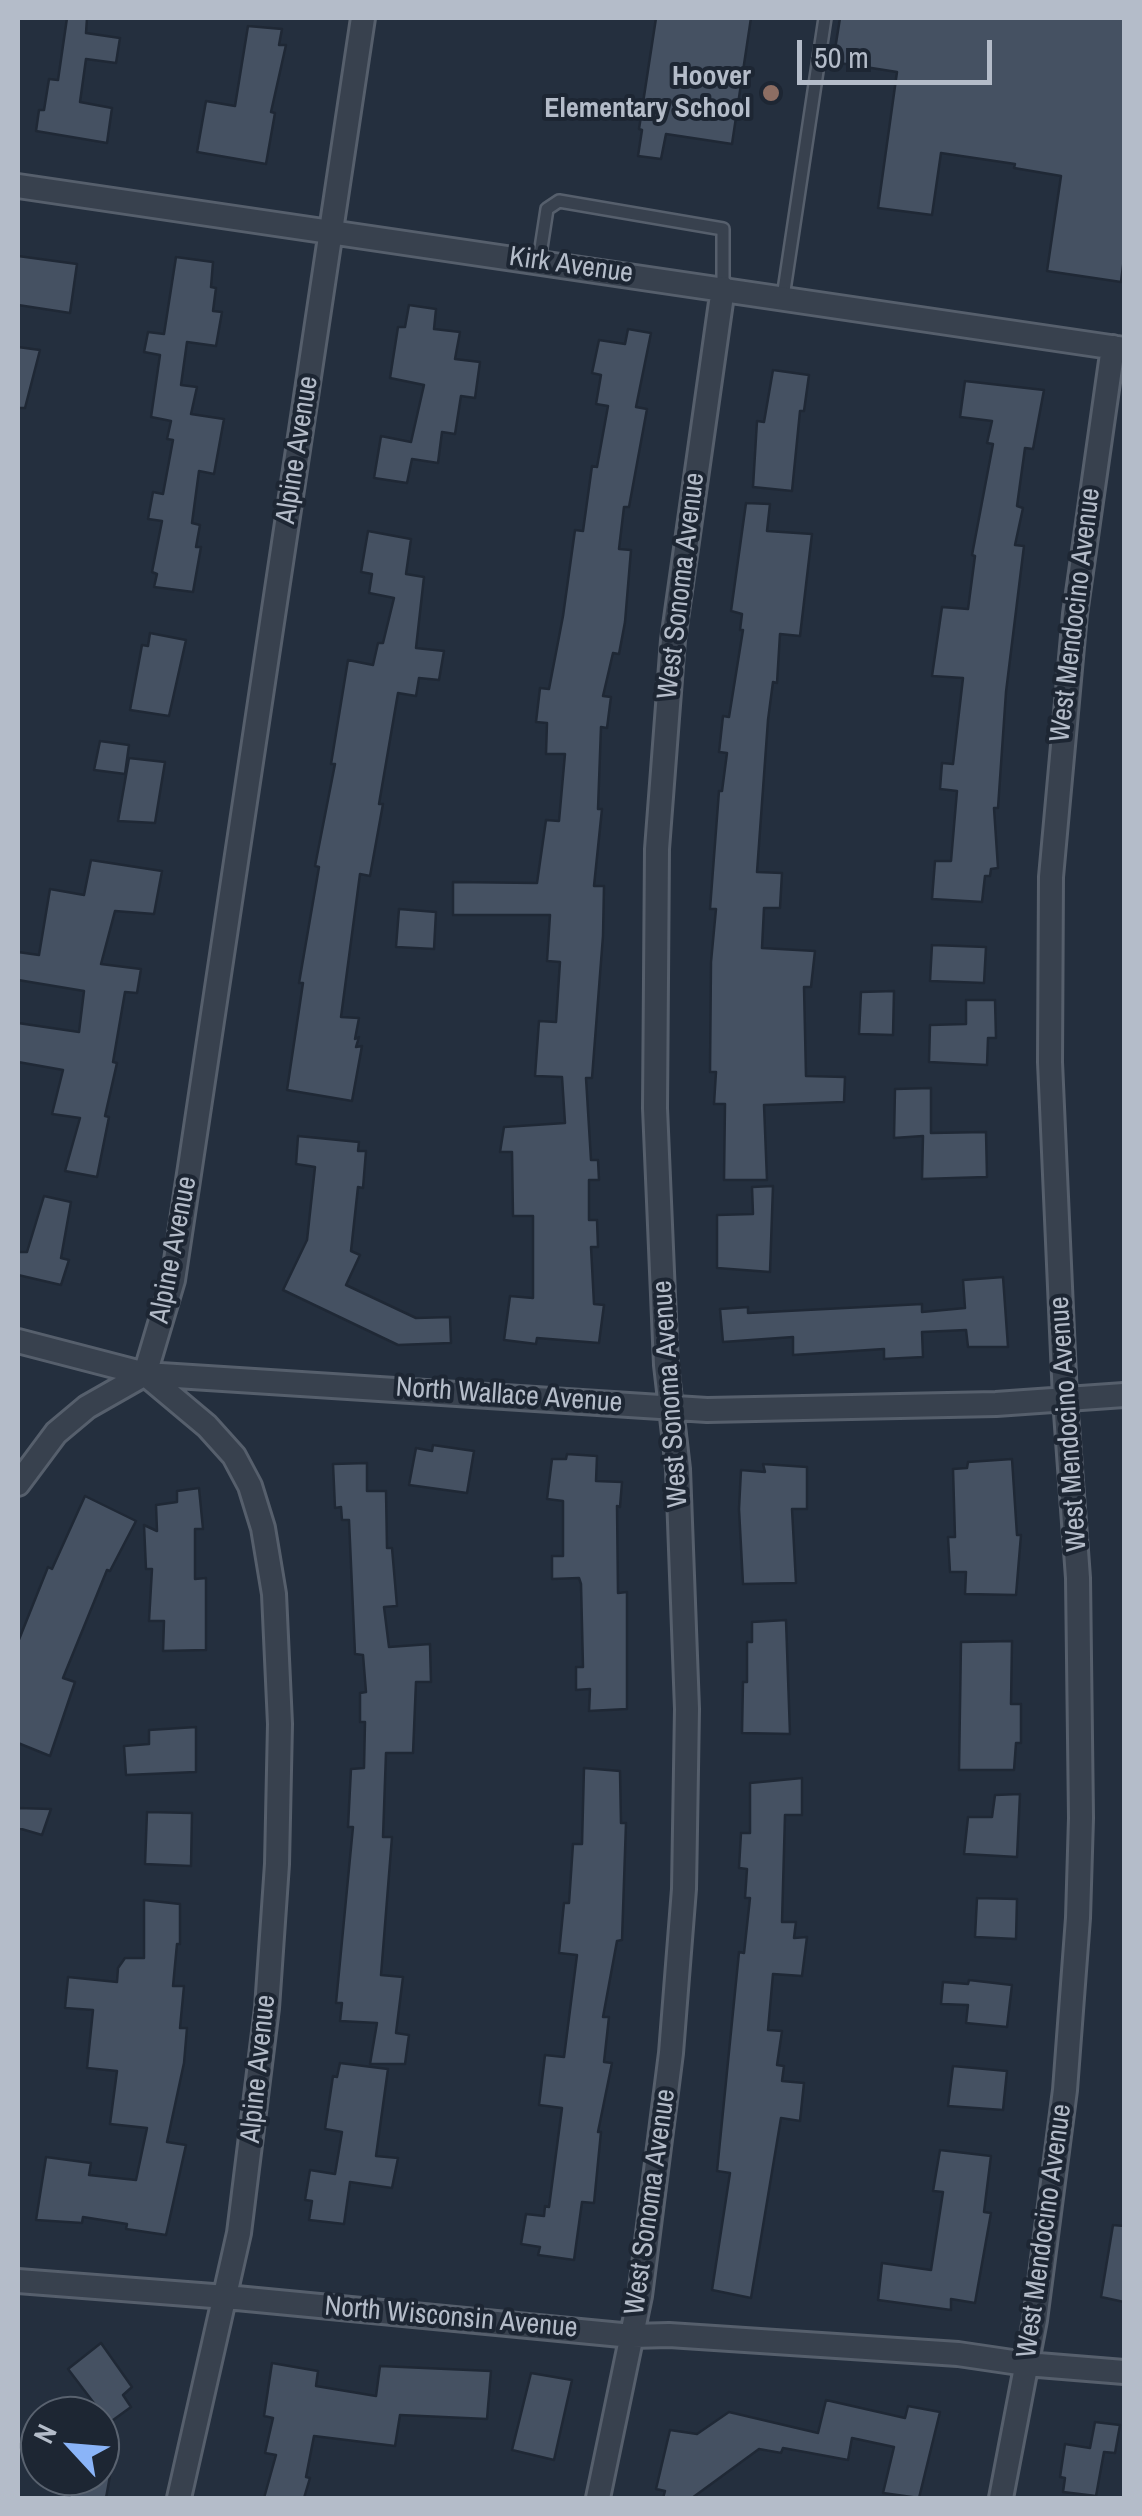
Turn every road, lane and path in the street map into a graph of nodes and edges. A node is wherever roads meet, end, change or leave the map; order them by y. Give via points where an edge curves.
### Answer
1 (364, 18) edge
2 (825, 18) edge
3 (18, 186) edge
4 (331, 231) junction
5 (538, 261) junction
6 (723, 288) junction
7 (783, 297) junction
8 (1119, 348) edge
9 (18, 1342) edge
10 (145, 1374) junction
11 (1124, 1395) edge
12 (1065, 1399) junction
13 (672, 1407) junction
14 (18, 1484) edge
15 (18, 2281) edge
16 (226, 2297) junction
17 (632, 2336) junction
18 (1026, 2364) junction
19 (1124, 2372) edge
20 (179, 2498) edge
21 (598, 2498) edge
22 (1001, 2498) edge

1 - 4 street, Alpine Avenue
2 - 7 lane
3 - 4 street, Kirk Avenue
4 - 5 street, Kirk Avenue
4 - 10 street, Alpine Avenue via 174,1280
5 - 6 street, Kirk Avenue
5 - 6 lane via 547,210 559,202 723,230
6 - 7 street, Kirk Avenue
6 - 13 street, West Sonoma Avenue via 673,640 657,849 655,1108
7 - 8 street, Kirk Avenue
8 - 12 street, West Mendocino Avenue via 1073,632 1051,877 1050,1062
9 - 10 street, North Wallace Avenue
10 - 13 street, North Wallace Avenue
10 - 14 street via 56,1433
10 - 16 street, Alpine Avenue via 234,1456 250,1486 274,1594 280,1724 270,1972 240,2234
11 - 12 street, North Wallace Avenue
12 - 13 street, North Wallace Avenue
12 - 18 street, West Mendocino Avenue via 1081,1686 1078,1918 1064,2090
13 - 17 street, West Sonoma Avenue via 687,1709 684,1889 672,2053
15 - 16 street, North Wisconsin Avenue
16 - 17 street, North Wisconsin Avenue
16 - 20 street, Alpine Avenue
17 - 18 street, North Wisconsin Avenue via 958,2354
17 - 21 street, West Sonoma Avenue
18 - 19 street, North Wisconsin Avenue
18 - 22 street, West Mendocino Avenue

